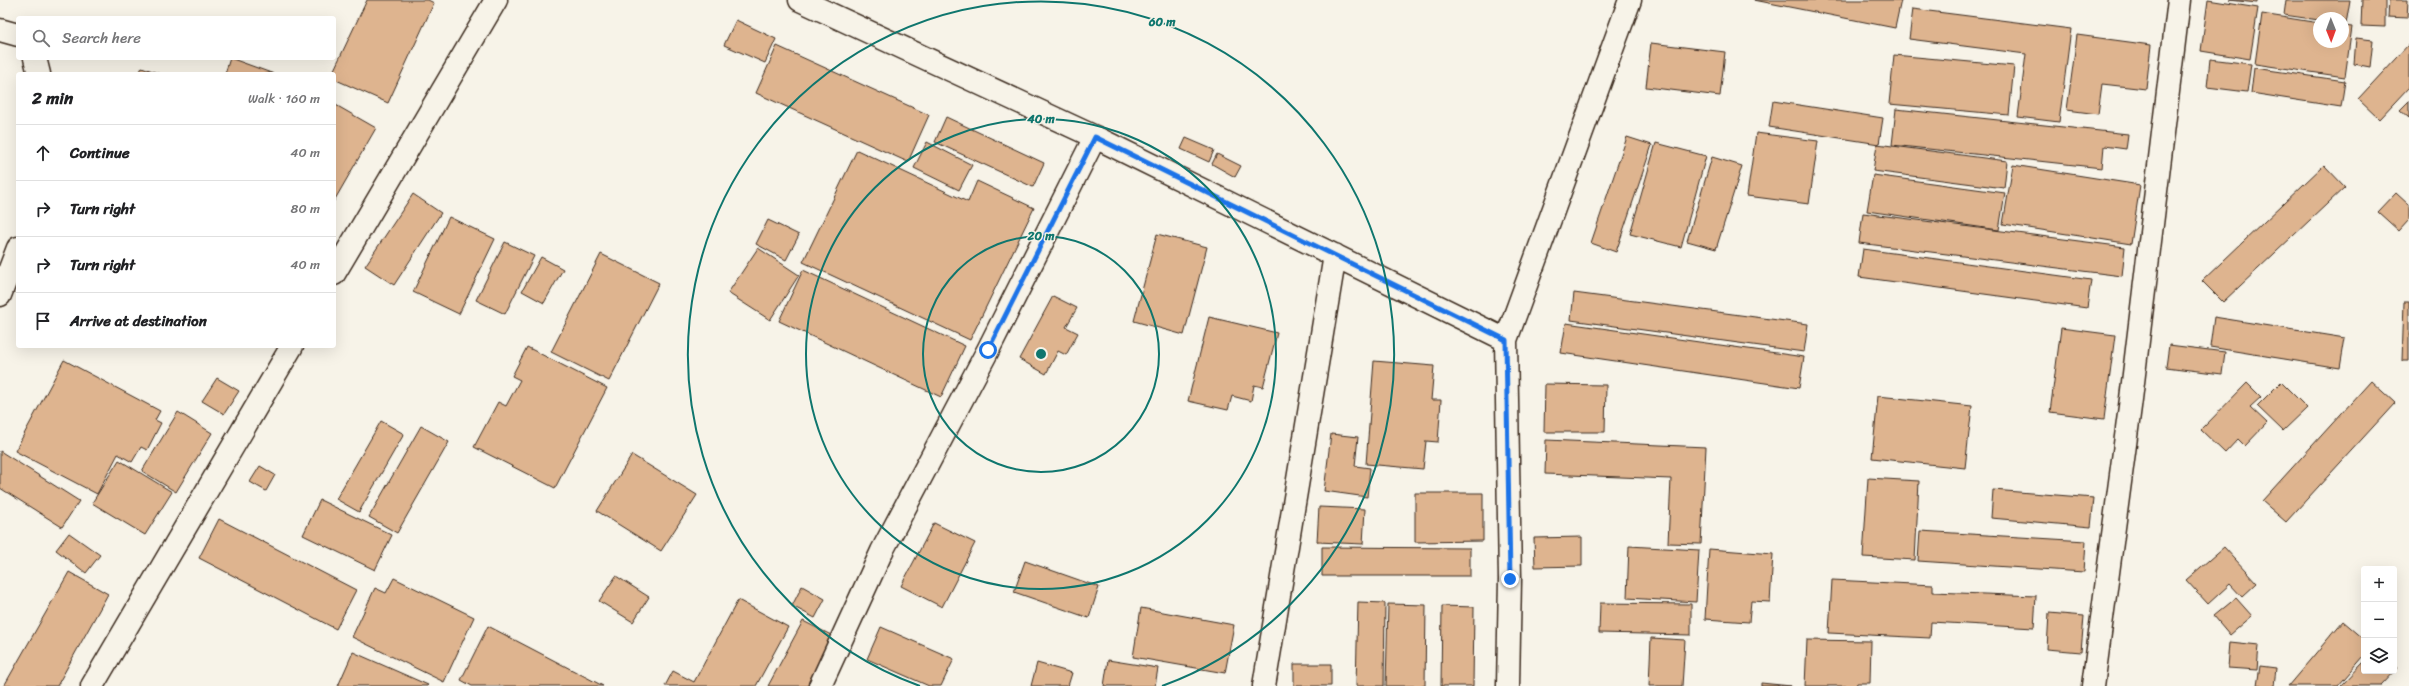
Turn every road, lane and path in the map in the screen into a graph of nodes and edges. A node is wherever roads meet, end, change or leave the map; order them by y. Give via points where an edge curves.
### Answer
1 (496, 0) edge
2 (800, 0) edge
3 (1630, 0) edge
4 (2179, 0) edge
5 (0, 30) edge
6 (16, 34) edge
7 (36, 60) edge
8 (39, 72) edge
9 (1095, 137) junction
10 (16, 253) edge
11 (1335, 255) junction
12 (336, 271) edge
13 (0, 295) edge
14 (1506, 340) junction
15 (291, 348) edge
16 (92, 686) edge
17 (820, 686) edge
18 (1264, 686) edge
19 (1508, 686) edge
20 (2092, 686) edge

1 - 12 street
2 - 9 street
3 - 14 street
4 - 20 street via 2131,399
5 - 6 street
7 - 8 street
9 - 11 street
9 - 17 street via 988,350 882,551
10 - 13 street
11 - 14 street
11 - 18 street
14 - 19 street via 1510,579
15 - 16 street

